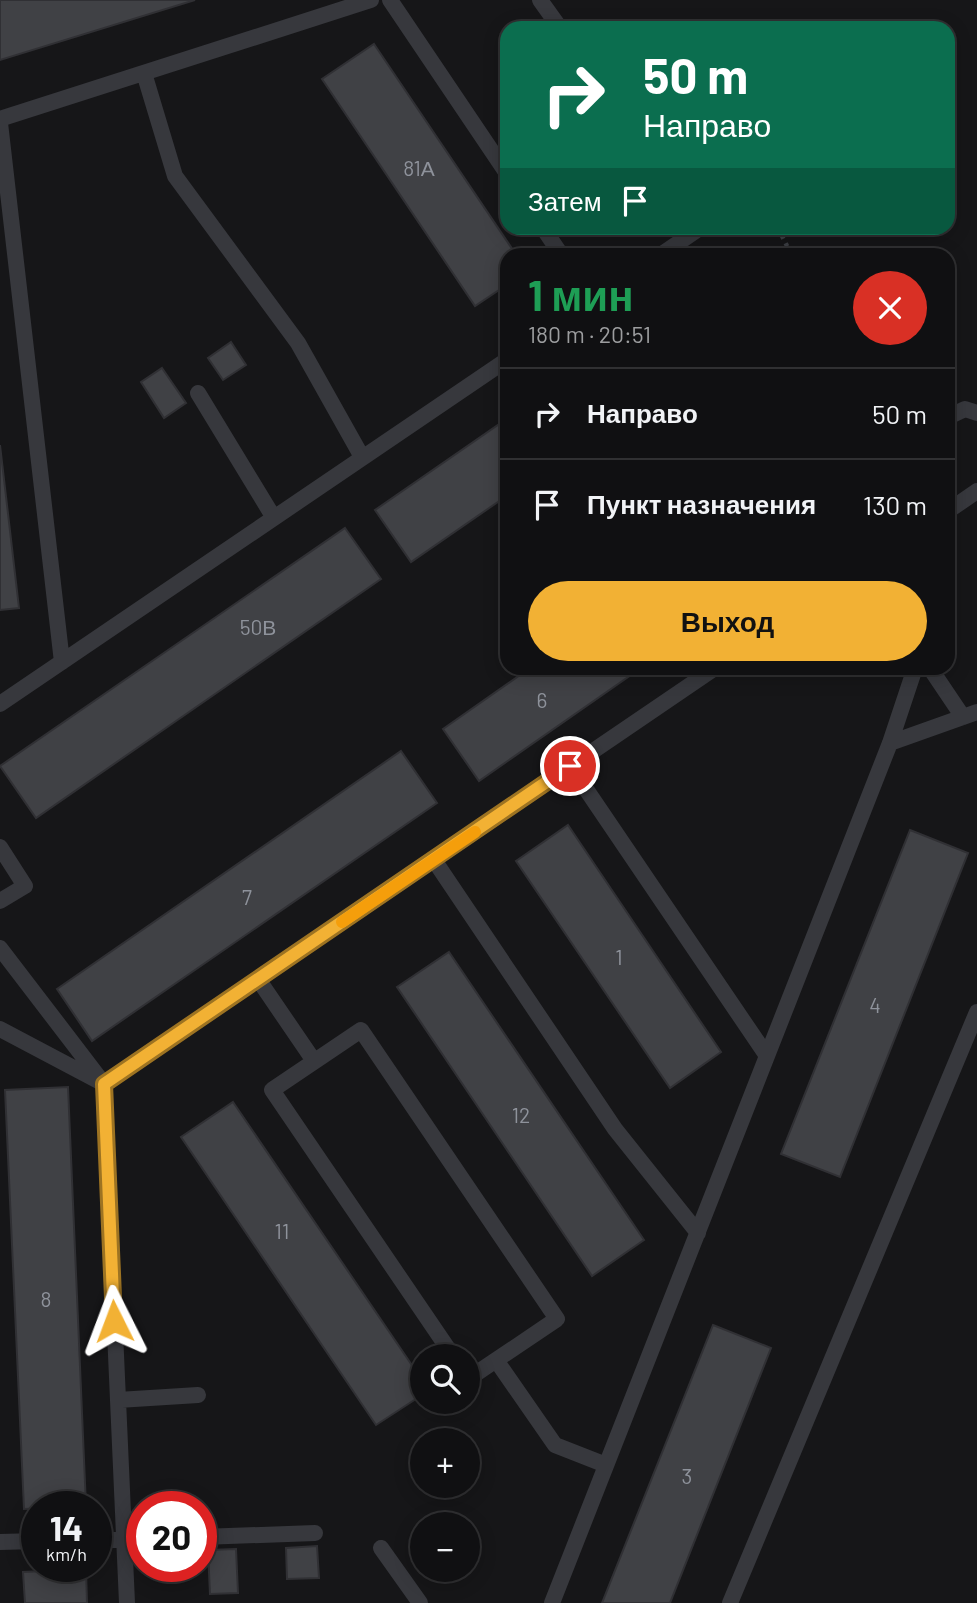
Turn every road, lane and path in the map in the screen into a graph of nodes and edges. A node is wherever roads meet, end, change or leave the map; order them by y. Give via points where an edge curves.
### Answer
1 (371, 0) edge
2 (390, 0) edge
3 (540, 0) edge
4 (555, 21) edge
5 (144, 73) junction
6 (0, 121) edge
7 (500, 163) edge
8 (690, 235) edge
9 (671, 248) edge
10 (500, 364) edge
11 (198, 393) dead end
12 (977, 412) edge
13 (955, 414) edge
14 (362, 457) junction
15 (977, 492) edge
16 (955, 506) edge
17 (274, 517) junction
18 (62, 662) junction
19 (705, 675) edge
20 (913, 675) edge
21 (936, 675) edge
22 (0, 704) edge
23 (970, 714) edge
24 (890, 743) junction
25 (570, 766) junction
26 (0, 847) edge
27 (434, 860) junction
28 (0, 901) edge
29 (0, 948) edge
30 (258, 979) junction
31 (977, 1012) edge
32 (0, 1029) edge
33 (766, 1056) junction
34 (314, 1061) junction
35 (104, 1084) junction
36 (698, 1233) junction
37 (445, 1344) edge
38 (496, 1360) junction
39 (480, 1371) edge
40 (198, 1395) dead end
41 (118, 1400) junction
42 (606, 1465) junction
43 (315, 1533) dead end
44 (217, 1536) edge
45 (112, 1540) edge
46 (124, 1540) junction
47 (21, 1541) edge
48 (0, 1542) edge
49 (381, 1548) dead end
50 (127, 1603) edge
51 (420, 1603) edge
52 (552, 1603) edge
53 (730, 1603) edge

1 - 5 lane
2 - 7 lane
3 - 4 lane
5 - 6 lane
5 - 14 lane via 176,176 298,343
6 - 18 lane
8 - 9 lane
10 - 14 lane
11 - 17 lane
12 - 13 lane via 965,409
14 - 17 lane
15 - 16 lane
17 - 18 lane
18 - 22 lane
19 - 25 lane
20 - 24 lane
21 - 23 lane
23 - 24 lane
24 - 33 lane
25 - 27 lane
25 - 33 lane
26 - 28 lane via 25,886
27 - 30 lane
27 - 36 lane via 615,1129
29 - 35 lane
30 - 34 lane
30 - 35 lane
31 - 53 lane
32 - 35 lane
33 - 36 lane
34 - 37 lane via 272,1090
34 - 38 lane via 361,1030 557,1319
35 - 41 lane
36 - 42 lane
38 - 39 lane
38 - 42 lane via 555,1445
40 - 41 lane
41 - 46 lane
42 - 52 lane
43 - 44 lane
45 - 46 lane
46 - 50 lane
47 - 48 lane
49 - 51 lane

